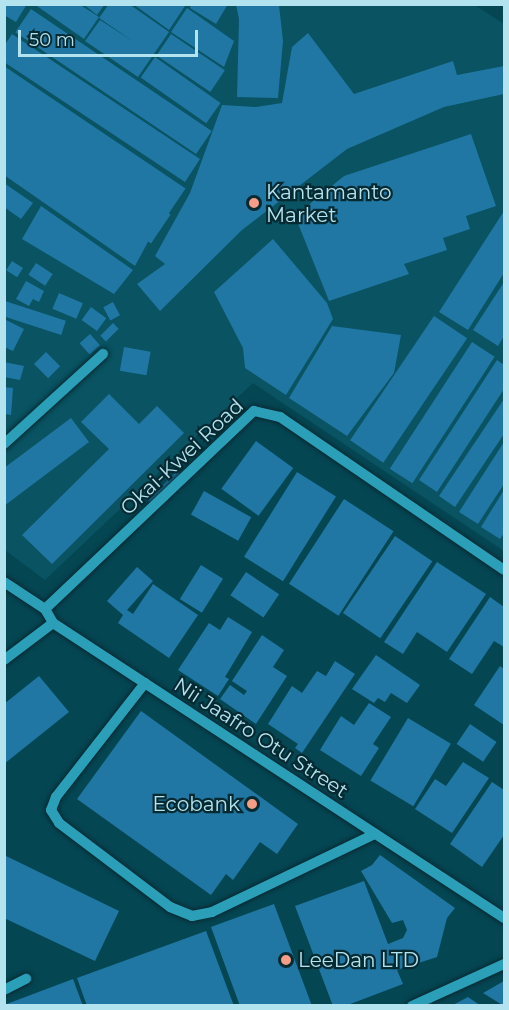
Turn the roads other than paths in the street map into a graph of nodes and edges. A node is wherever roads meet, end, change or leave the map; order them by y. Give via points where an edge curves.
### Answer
1 (103, 354) dead end
2 (4, 444) edge
3 (504, 570) edge
4 (4, 582) edge
5 (45, 609) junction
6 (53, 622) junction
7 (6, 658) edge
8 (146, 683) junction
9 (375, 834) junction
10 (504, 918) edge
11 (504, 964) edge
12 (26, 979) dead end
13 (4, 990) edge
14 (411, 1005) edge

1 - 2 street
3 - 5 street, Okai-Kwei Road via 280,417 254,411
4 - 5 street, Nii Jaafro Otu Street
5 - 6 street, Nii Jaafro Otu Street
6 - 7 street
6 - 8 street, Nii Jaafro Otu Street
8 - 9 street, Nii Jaafro Otu Street
8 - 9 street via 56,797 51,810 59,823 170,907 192,916 212,912
9 - 10 street, Nii Jaafro Otu Street
11 - 14 street
12 - 13 street

